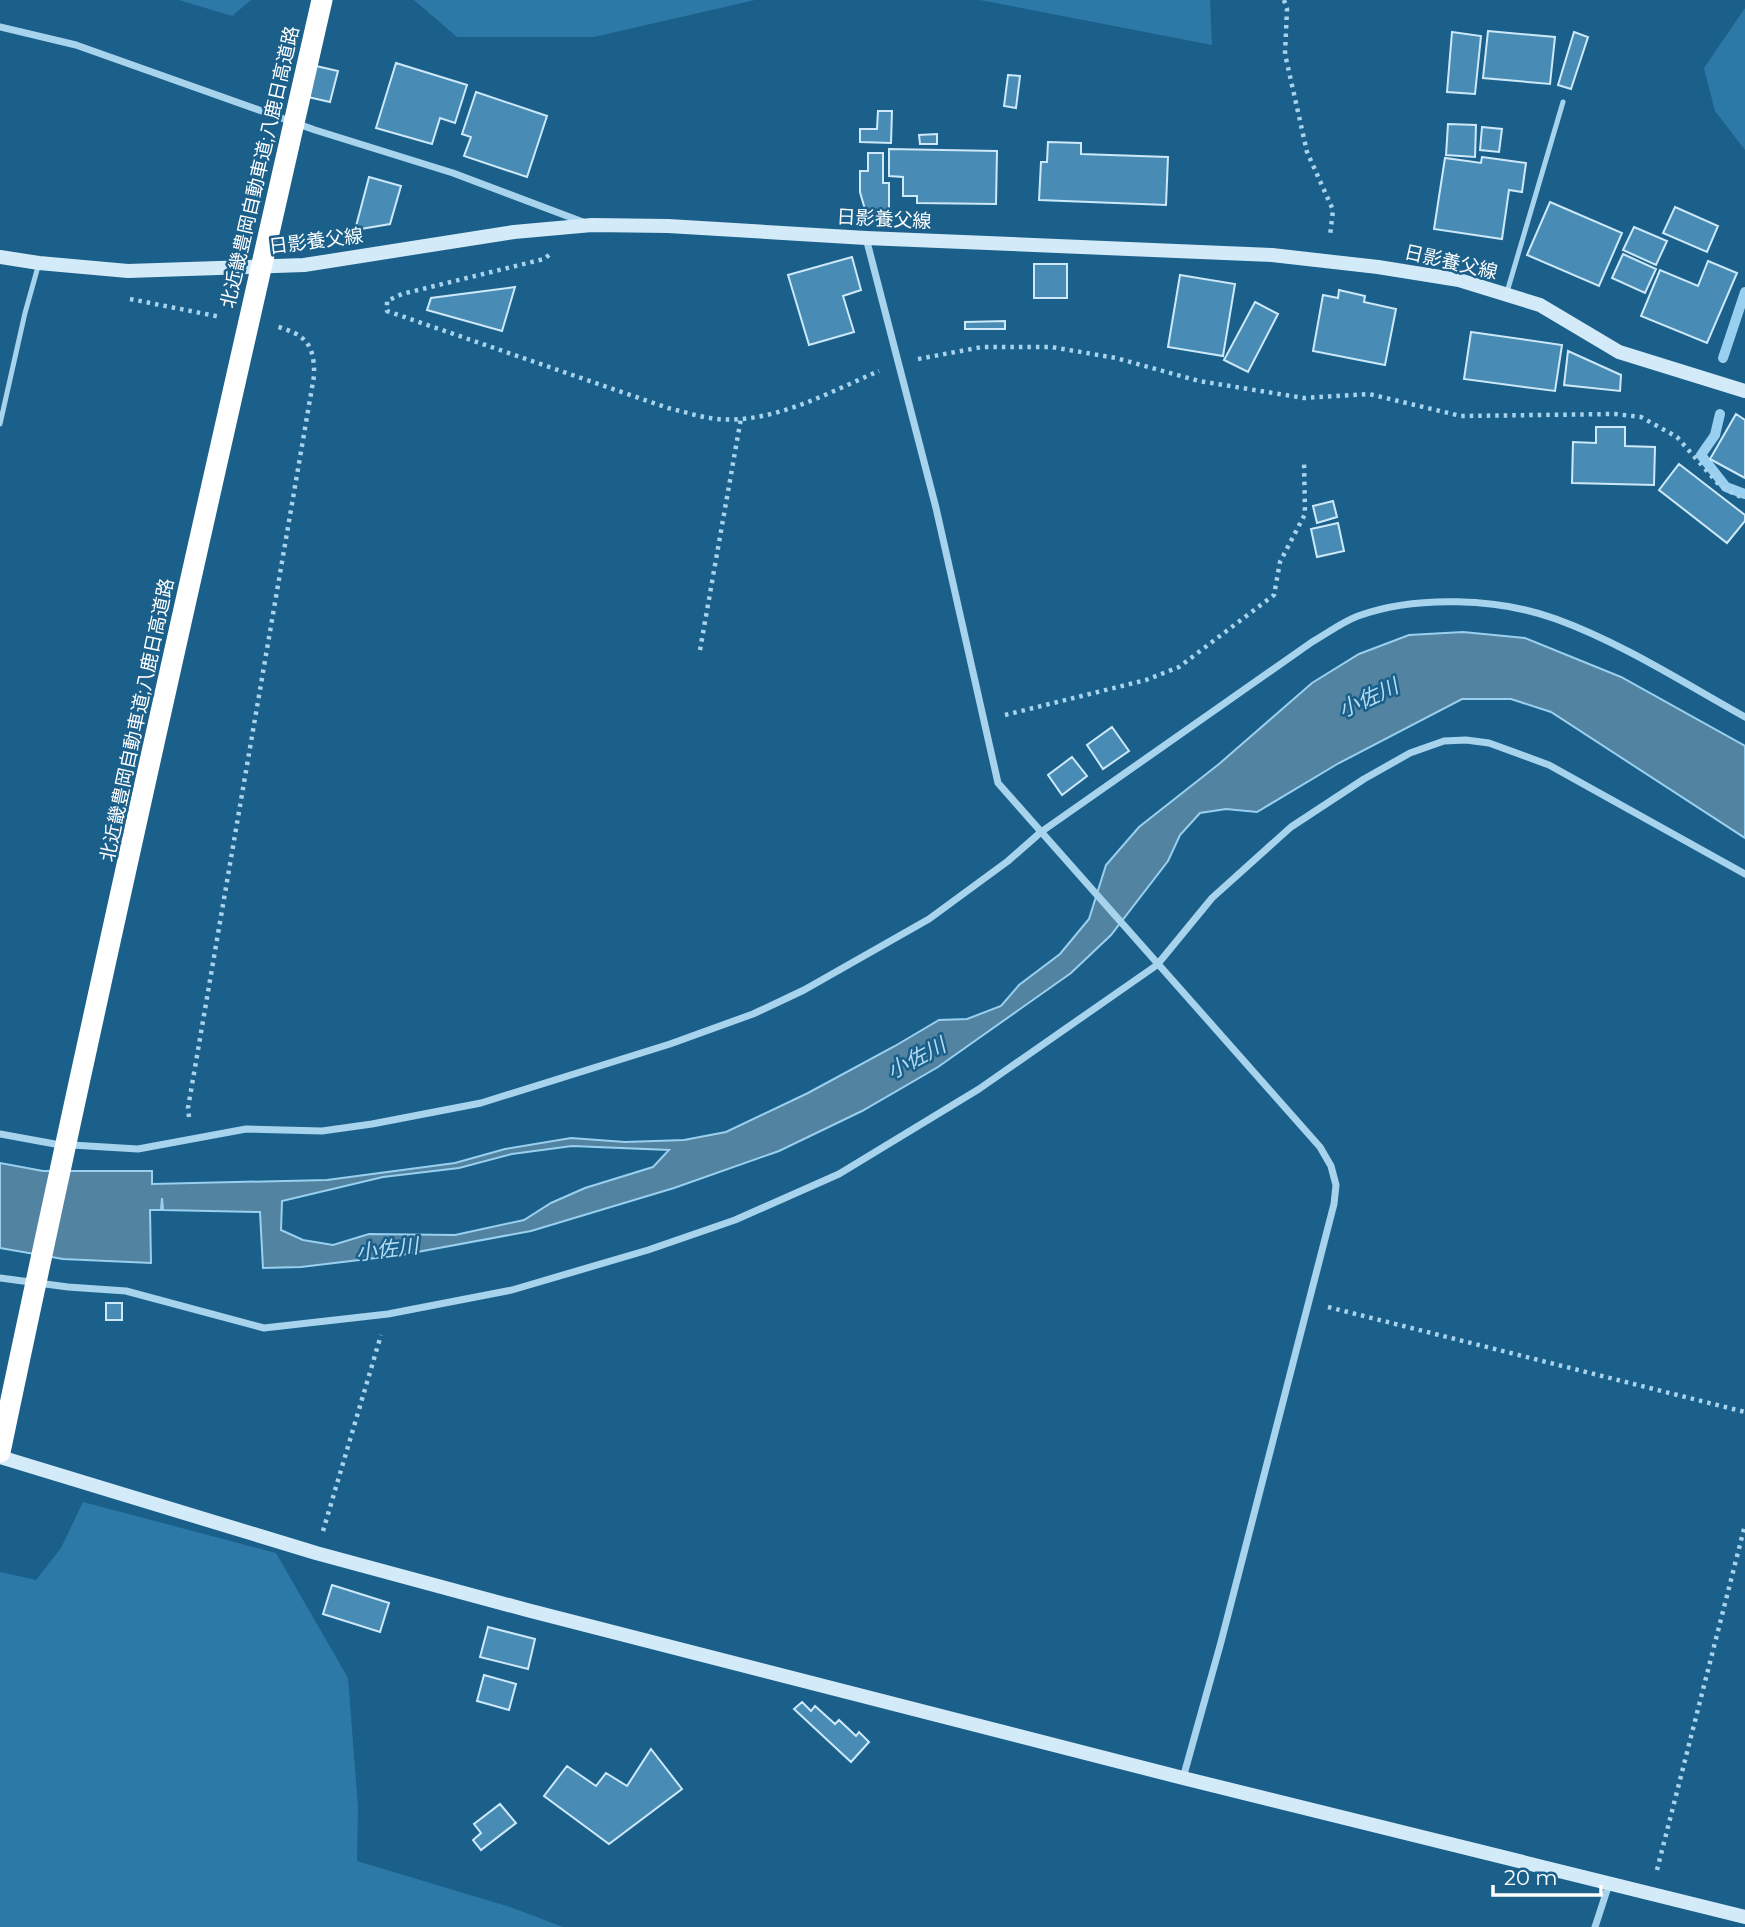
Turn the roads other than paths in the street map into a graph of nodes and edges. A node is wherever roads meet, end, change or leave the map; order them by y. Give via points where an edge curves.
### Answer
1 (322, 0) edge
2 (0, 27) edge
3 (1563, 102) dead end
4 (592, 225) junction
5 (866, 238) junction
6 (0, 257) edge
7 (39, 263) junction
8 (1506, 295) junction
9 (1745, 391) edge
10 (0, 424) edge
11 (1745, 717) edge
12 (1041, 832) junction
13 (1745, 874) edge
14 (1157, 965) junction
15 (0, 1135) edge
16 (0, 1278) edge
17 (0, 1454) edge
18 (1183, 1778) junction
19 (1609, 1884) junction
20 (1745, 1917) edge
21 (1595, 1927) edge

1 - 17 highway, 北近畿豊岡自動車道;八鹿日高道路, bridge
2 - 4 street via 76,45
3 - 8 lane
4 - 5 street, 日影養父線
4 - 7 street, 日影養父線 via 514,232 303,265 128,271
5 - 8 street, 日影養父線 via 1327,261 1459,280
5 - 12 street via 936,508 998,783
6 - 7 street, 日影養父線
7 - 10 lane
8 - 9 street, 日影養父線 via 1539,305 1619,352
11 - 12 street via 1555,618 1490,604 1423,602 1385,608 1355,617 1311,642
12 - 14 street
12 - 15 street via 929,919 804,990 670,1044 481,1103 322,1131 246,1129 138,1149
13 - 14 street via 1549,765 1489,743 1444,741 1410,753 1291,827 1212,898
14 - 16 street via 979,1089 839,1174 722,1224 577,1272 388,1314 264,1328 126,1291
14 - 18 street via 1320,1147 1336,1185 1310,1303
17 - 18 street via 316,1553
18 - 19 street
19 - 20 street
19 - 21 street

